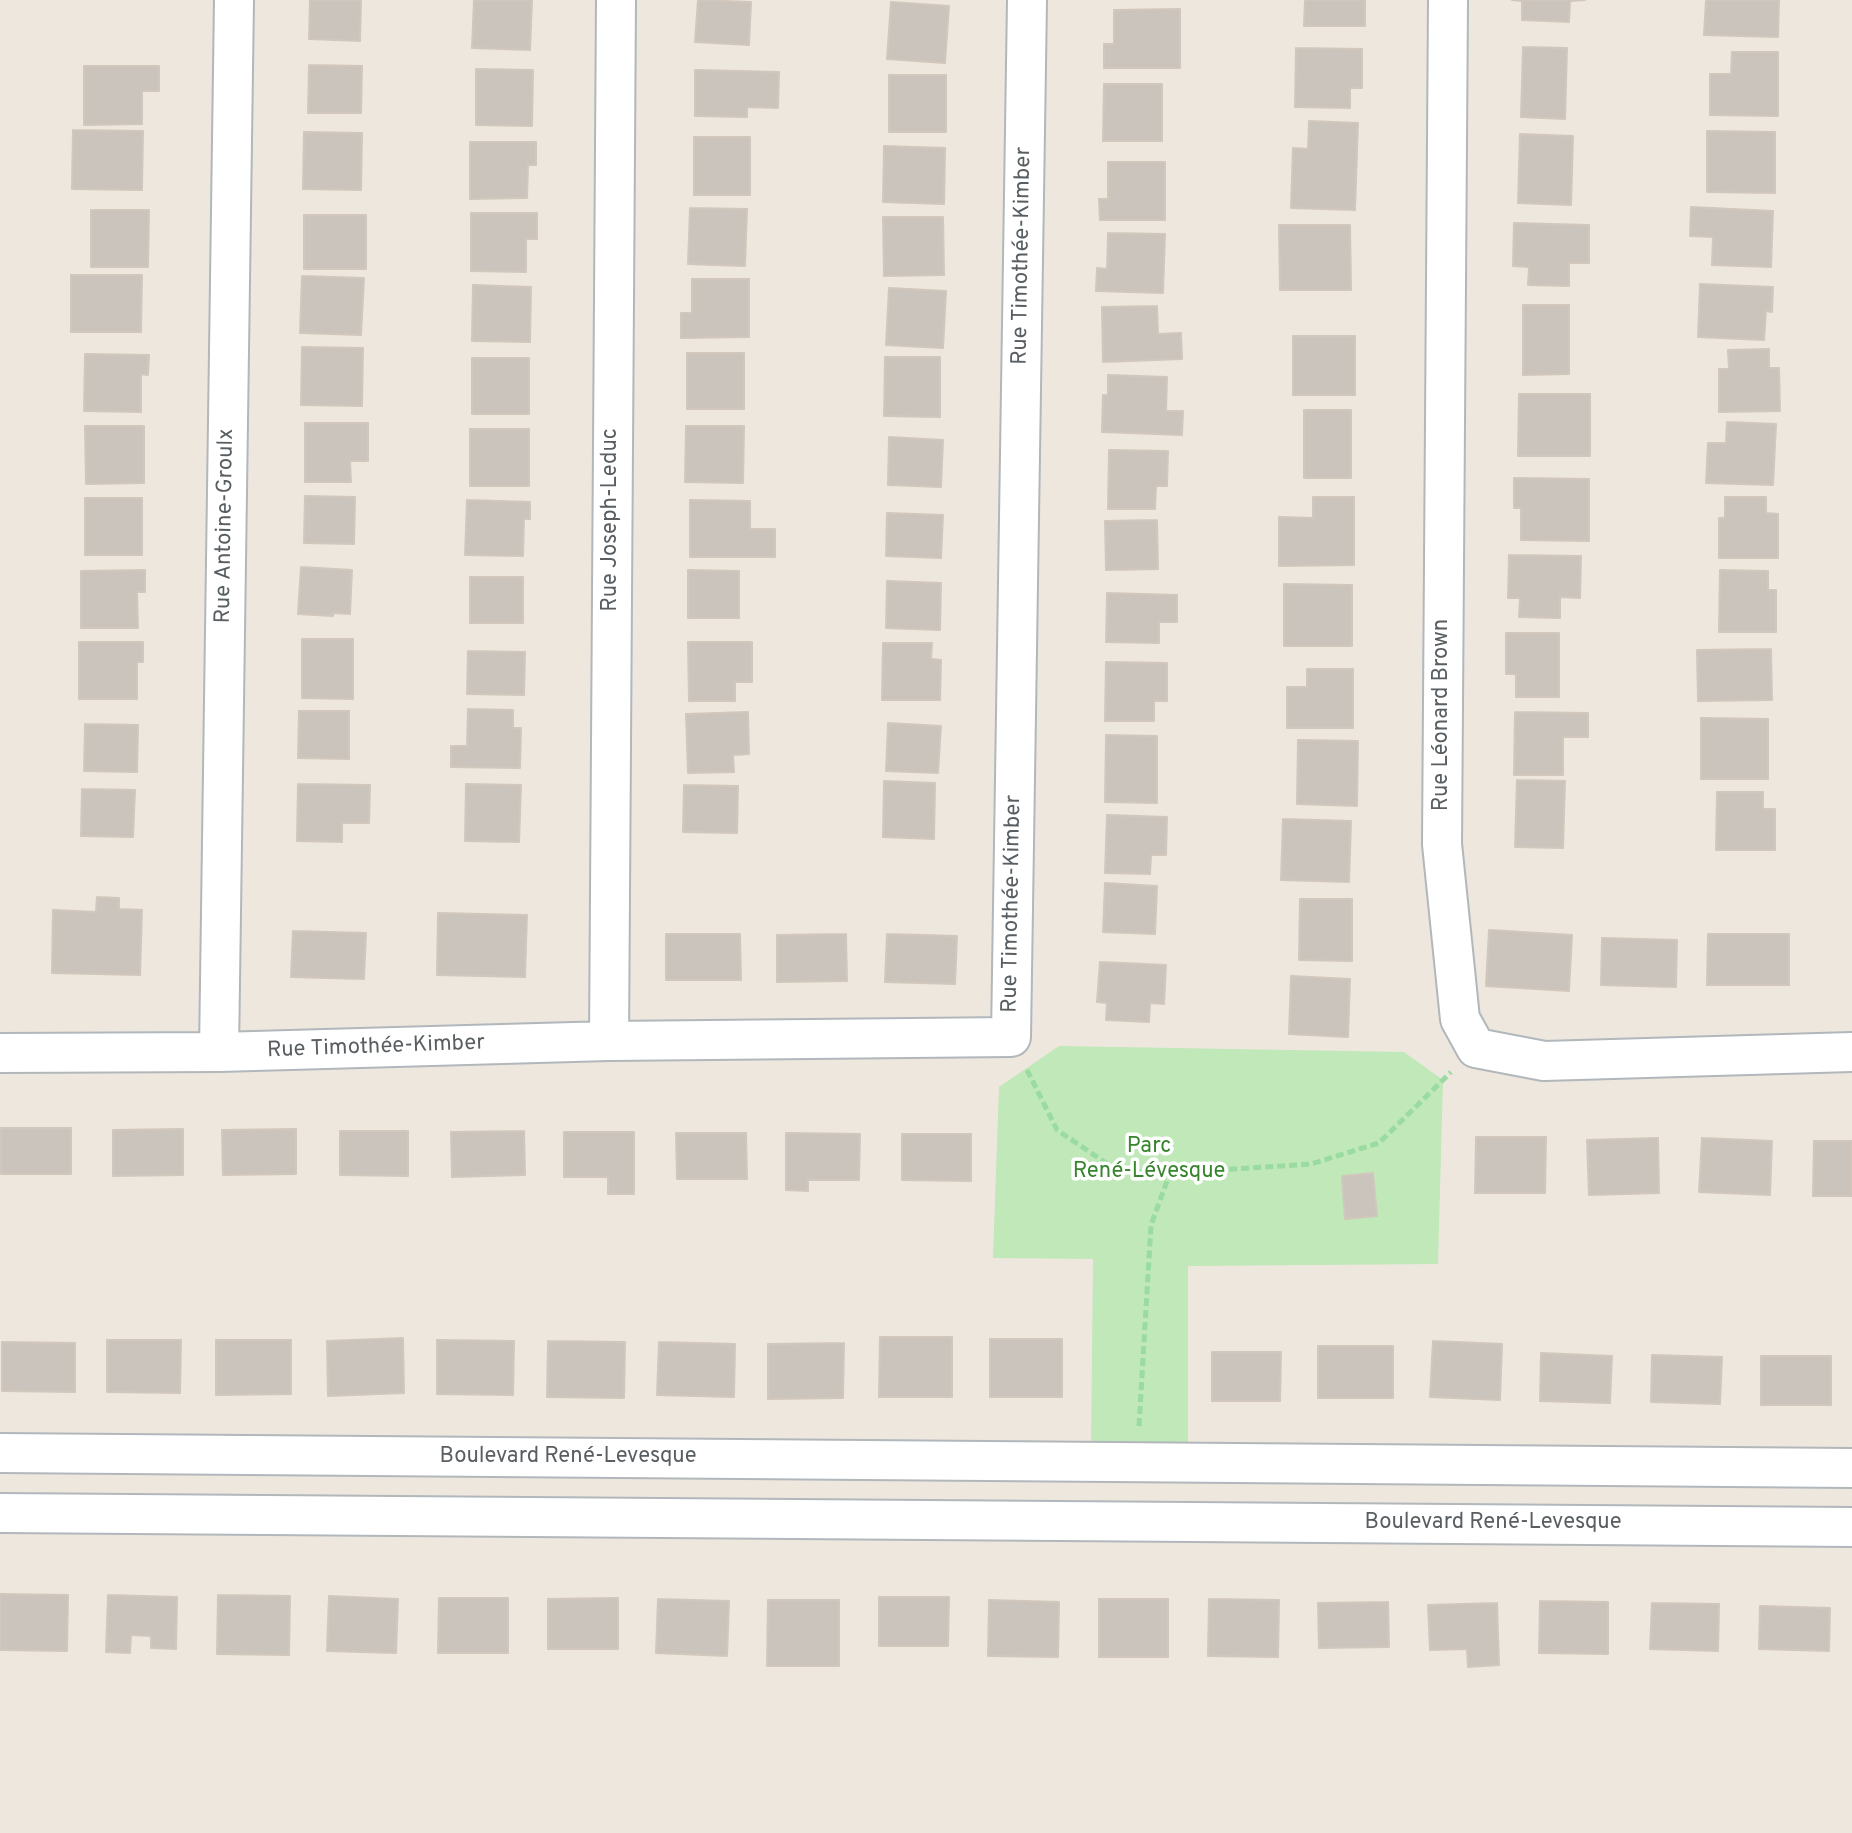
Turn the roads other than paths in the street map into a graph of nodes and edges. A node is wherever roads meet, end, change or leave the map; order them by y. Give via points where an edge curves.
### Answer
1 (234, 0) edge
2 (616, 0) edge
3 (1027, 0) edge
4 (1448, 0) edge
5 (609, 1041) junction
6 (219, 1052) junction
7 (1852, 1052) edge
8 (0, 1053) edge
9 (0, 1453) edge
10 (1137, 1463) junction
11 (1852, 1468) edge
12 (0, 1513) edge
13 (1134, 1522) junction
14 (1852, 1527) edge

1 - 6 street, Rue Antoine-Groulx
2 - 5 street, Rue Joseph-Leduc
3 - 5 street, Rue Timothée-Kimber via 1011,1037
4 - 7 street, Rue Léonard Brown via 1442,844 1460,1019 1476,1048 1544,1061
5 - 6 street, Rue Timothée-Kimber
6 - 8 street, Rue Timothée-Kimber
9 - 10 street, Boulevard René-Levesque
10 - 11 street, Boulevard René-Levesque
10 - 13 street
12 - 13 street, Boulevard René-Levesque
13 - 14 street, Boulevard René-Levesque

